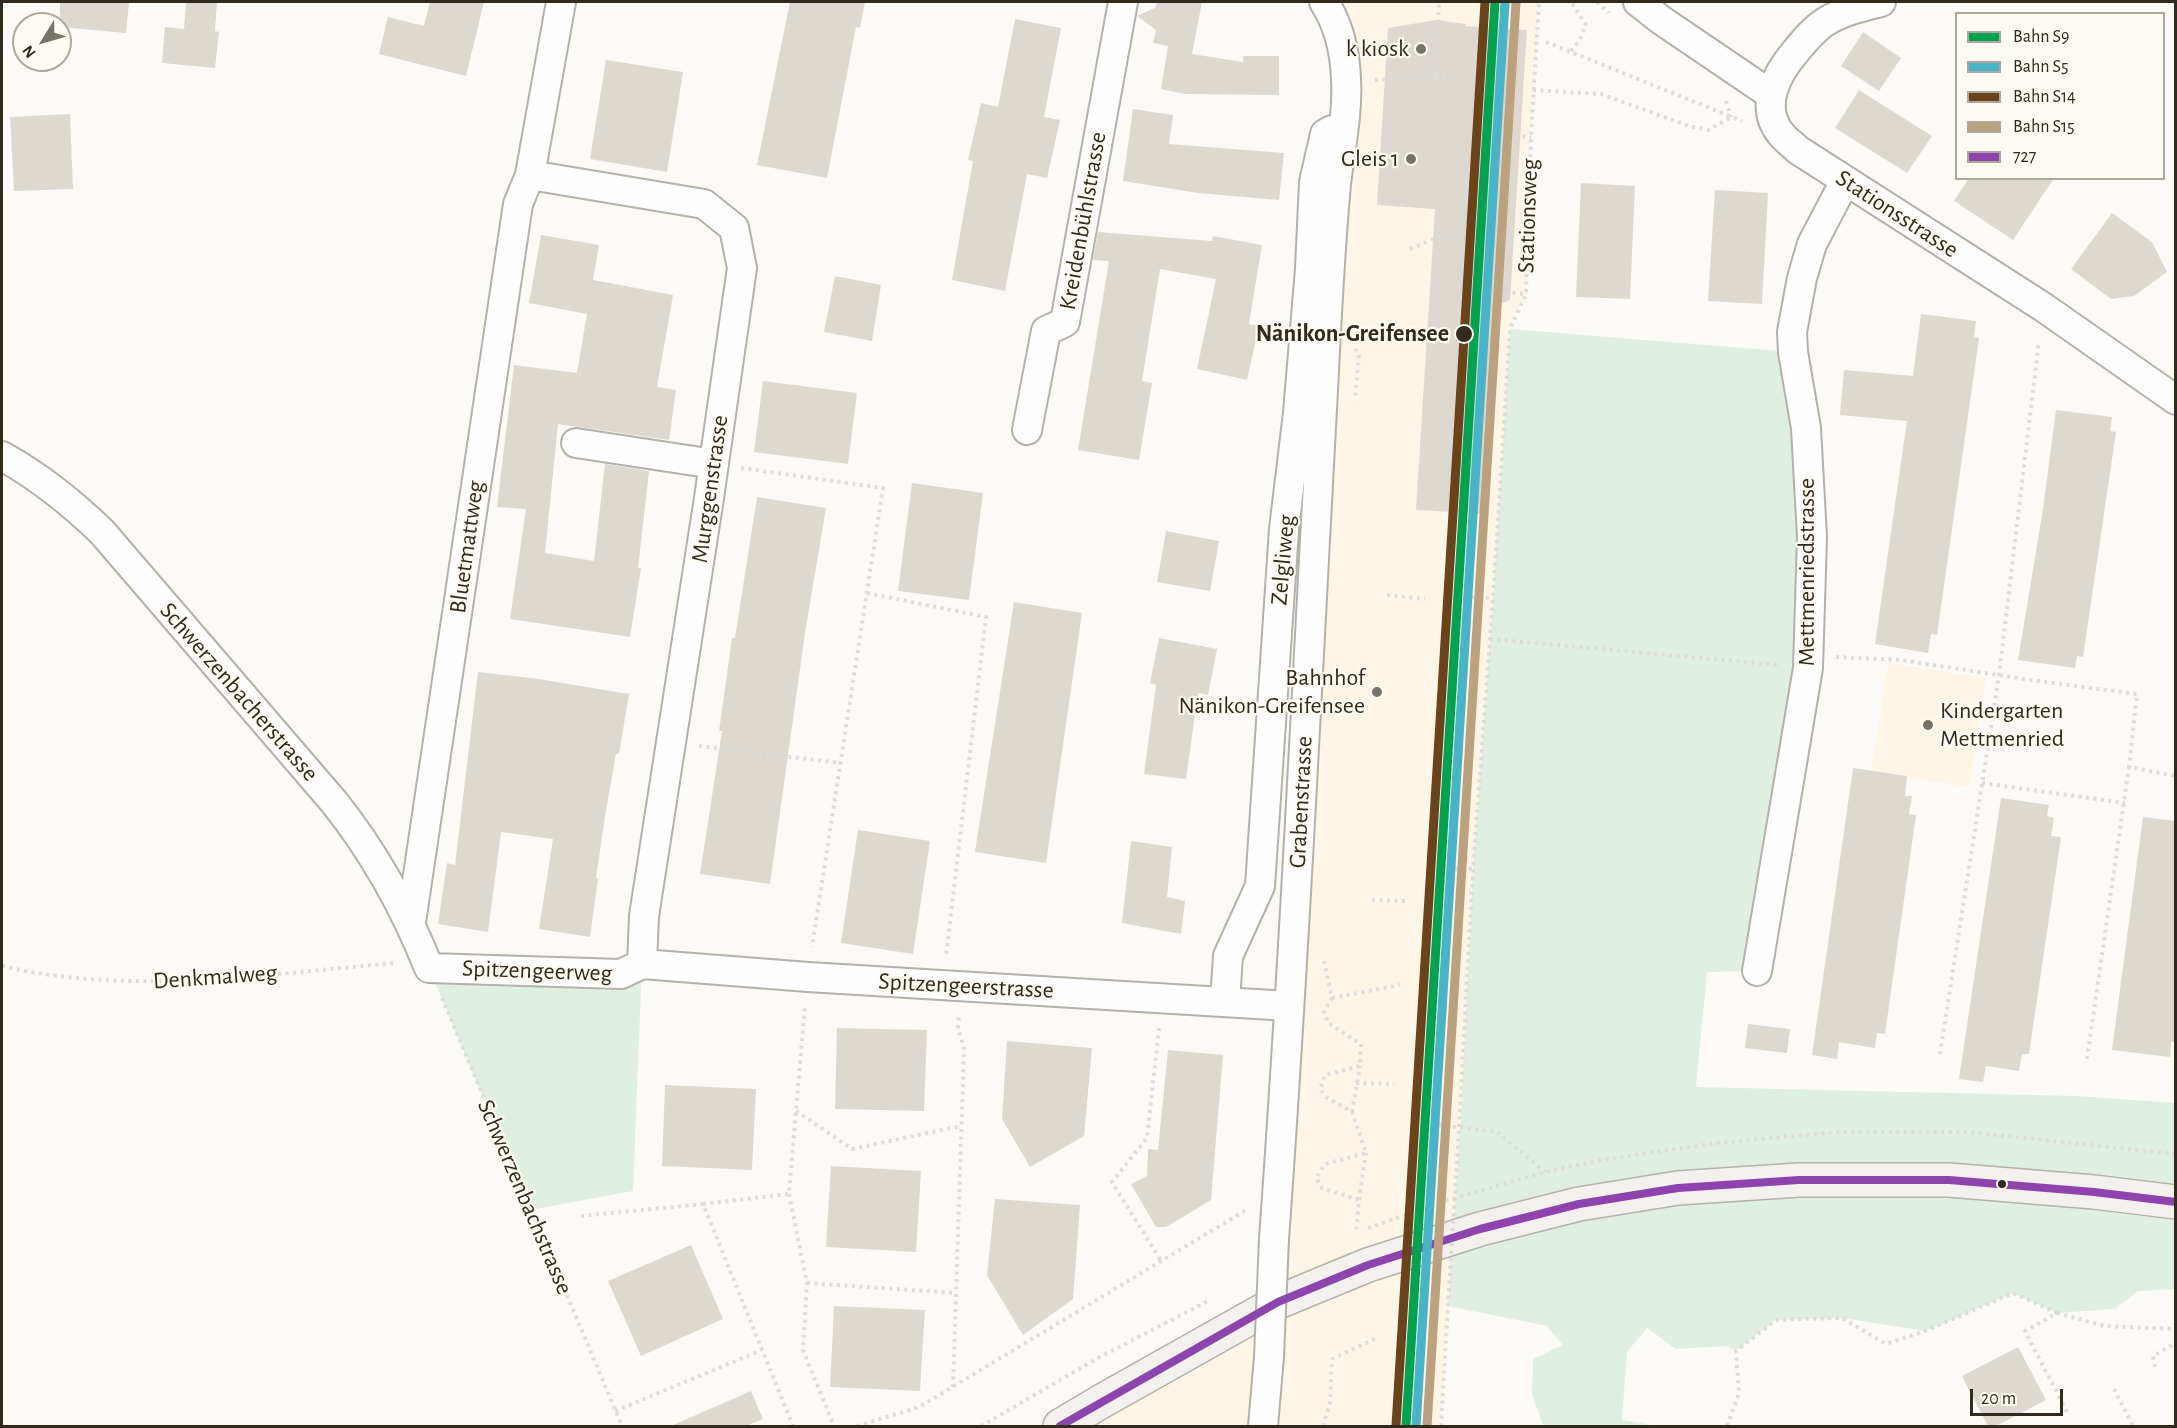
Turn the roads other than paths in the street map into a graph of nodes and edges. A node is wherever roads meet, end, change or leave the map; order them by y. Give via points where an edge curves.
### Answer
1 (561, 2) edge
2 (1123, 2) edge
3 (1324, 2) edge
4 (1638, 2) edge
5 (1881, 2) edge
6 (1770, 94) junction
7 (1344, 125) junction
8 (530, 175) junction
9 (1845, 181) junction
10 (2175, 400) edge
11 (1027, 430) dead end
12 (576, 443) dead end
13 (2, 456) edge
14 (714, 464) junction
15 (411, 922) junction
16 (642, 964) junction
17 (429, 968) joint
18 (1757, 971) dead end
19 (1225, 1001) junction
20 (1289, 1006) junction
21 (2175, 1202) edge
22 (1060, 1426) edge
23 (1263, 1426) edge

1 - 8 street, Bluetmattweg
2 - 11 street, Kreidenbühlstrasse via 1065,322 1046,331
3 - 7 street, Grabenstrasse via 1342,41 1346,80
4 - 6 street
5 - 6 street via 1841,14 1811,33 1786,63
6 - 9 street, Stationsstrasse via 1772,115 1780,134
7 - 19 street, Zelgliweg via 1325,134 1314,182 1298,413 1284,529 1260,886 1228,956
7 - 20 street, Grabenstrasse via 1326,329
8 - 14 street, Murggenstrasse via 704,204 734,228 742,268
8 - 15 street, Bluetmattweg via 518,204
9 - 10 street, Stationsstrasse via 2043,308
9 - 18 street, Mettmenriedstrasse via 1812,244 1792,332 1806,428 1812,537 1808,662
12 - 14 street
13 - 15 street, Schwerzenbacherstrasse via 51,487 102,532 357,831
14 - 16 street, Murggenstrasse via 644,916
15 - 17 street, Schwerzenbacherstrasse
16 - 17 street, Spitzengeerweg via 621,974
16 - 19 street, Spitzengeerstrasse
19 - 20 street, Spitzengeerstrasse
20 - 23 street, Grabenstrasse, bridge
21 - 22 street via 1949,1180 1799,1180 1678,1188 1580,1204 1480,1229 1368,1265 1278,1302

